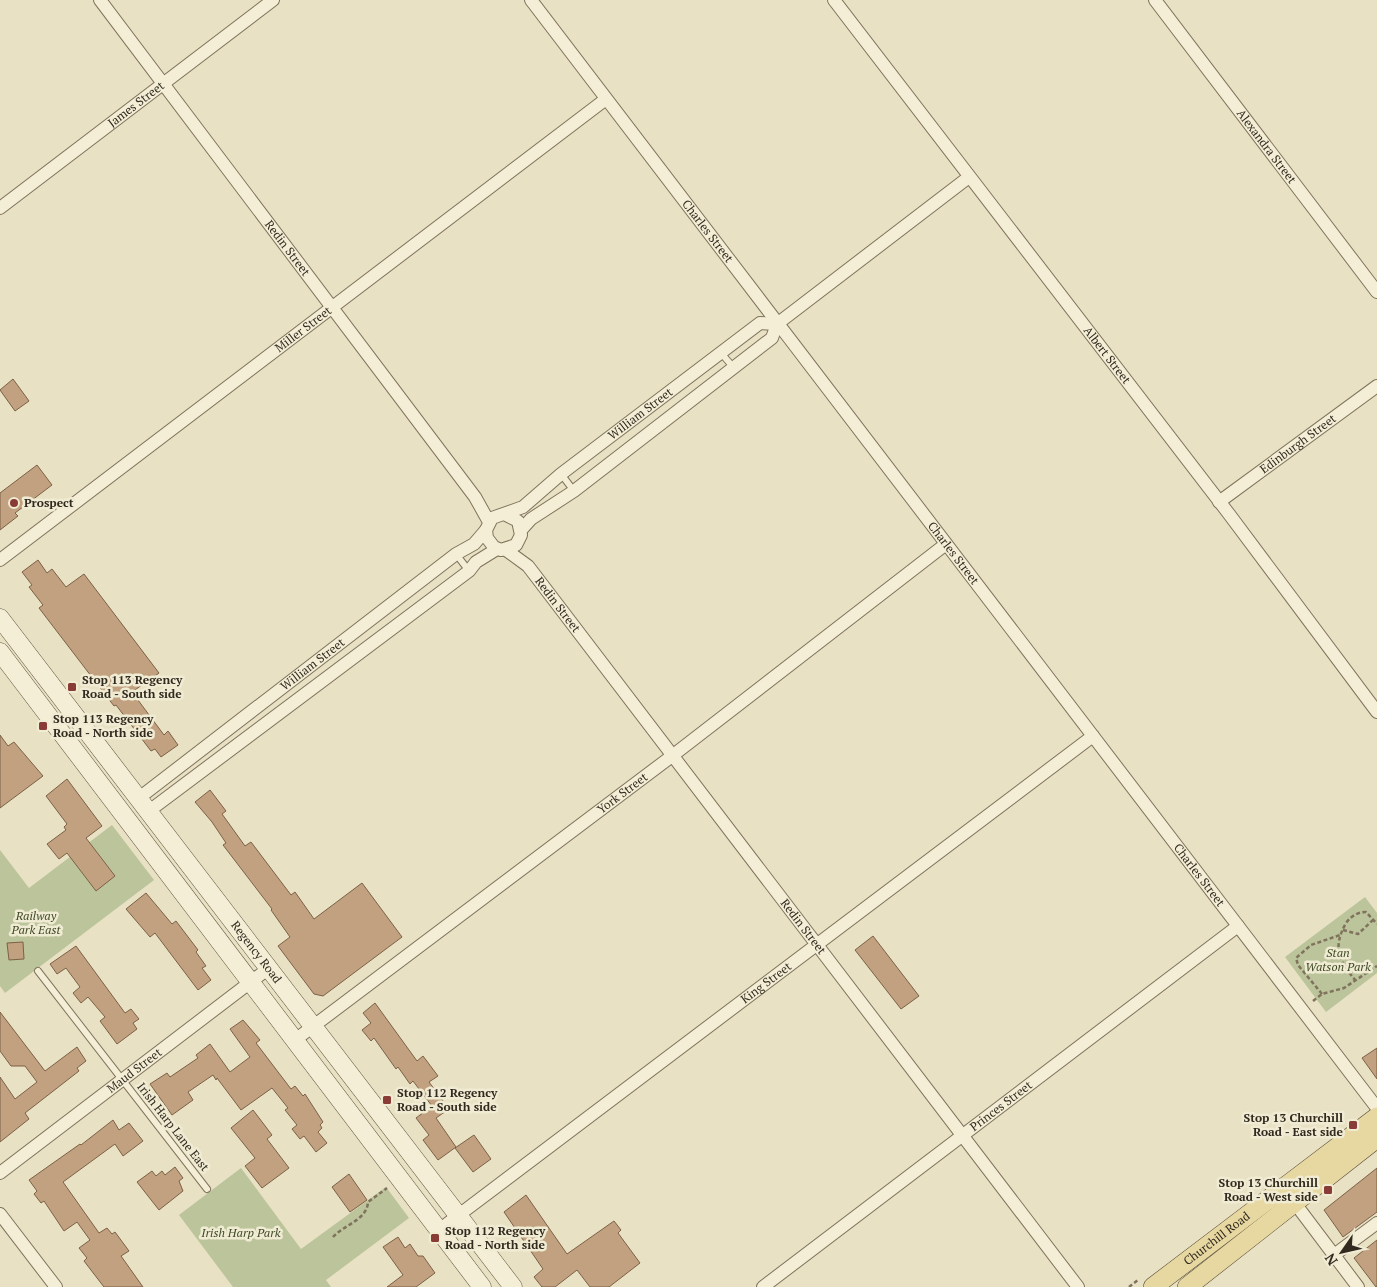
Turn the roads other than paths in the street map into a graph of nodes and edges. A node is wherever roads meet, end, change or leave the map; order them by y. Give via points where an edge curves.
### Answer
1 (100, 0) edge
2 (273, 0) edge
3 (530, 0) edge
4 (834, 0) edge
5 (1155, 0) edge
6 (162, 85) junction
7 (606, 100) junction
8 (969, 177) junction
9 (0, 208) edge
10 (1377, 292) edge
11 (331, 308) junction
12 (777, 324) junction
13 (721, 353) junction
14 (734, 368) junction
15 (1377, 386) edge
16 (561, 474) junction
17 (574, 491) junction
18 (475, 497) junction
19 (1218, 502) junction
20 (503, 515) junction
21 (487, 526) junction
22 (520, 535) junction
23 (946, 544) junction
24 (501, 549) junction
25 (456, 554) junction
26 (0, 560) edge
27 (528, 566) junction
28 (469, 570) junction
29 (0, 618) edge
30 (0, 652) edge
31 (1377, 712) edge
32 (1093, 736) junction
33 (210, 743) junction
34 (672, 756) junction
35 (221, 757) junction
36 (165, 778) junction
37 (174, 792) junction
38 (144, 805) junction
39 (1238, 926) junction
40 (816, 944) junction
41 (269, 968) junction
42 (38, 971) dead end
43 (251, 982) junction
44 (313, 1026) junction
45 (295, 1040) junction
46 (122, 1079) junction
47 (1377, 1108) edge
48 (1377, 1117) edge
49 (962, 1135) junction
50 (1377, 1138) edge
51 (0, 1173) edge
52 (207, 1189) dead end
53 (1289, 1196) junction
54 (0, 1214) edge
55 (458, 1215) junction
56 (1377, 1223) edge
57 (439, 1230) junction
58 (1334, 1255) junction
59 (56, 1287) edge
60 (482, 1287) edge
61 (513, 1287) edge
62 (763, 1287) edge
63 (1078, 1287) edge
64 (1153, 1287) edge
65 (1187, 1287) edge
66 (1358, 1287) edge

1 - 6 street, Redin Street
2 - 6 street, James Street
3 - 7 street, Charles Street
4 - 8 street, Albert Street
5 - 10 street, Alexandra Street
6 - 9 street, James Street
6 - 11 street, Redin Street
7 - 11 street, Miller Street
7 - 12 street, Charles Street
8 - 12 street, William Street
8 - 19 street, Albert Street
11 - 18 street, Redin Street
11 - 26 street, Miller Street
12 - 13 street, William Street via 760,323
12 - 14 street, William Street via 772,338
12 - 23 street, Charles Street
13 - 14 lane
13 - 16 street, William Street
14 - 17 street, William Street
15 - 19 street, Edinburgh Street
16 - 17 lane
16 - 20 street, William Street via 523,507
17 - 22 street, William Street via 531,519
18 - 20 street, Redin Street
18 - 21 street, Redin Street
19 - 31 street, Albert Street
20 - 21 street
20 - 22 street via 518,521
21 - 24 street via 488,541
21 - 25 street, William Street via 474,544
22 - 24 street via 516,545
22 - 27 street, Redin Street
23 - 32 street, Charles Street
23 - 34 street, York Street
24 - 27 street, Redin Street
24 - 28 street, William Street via 476,562
25 - 28 lane
25 - 33 street, William Street
27 - 34 street, Redin Street
28 - 35 street, William Street
29 - 38 main road, Regency Road
30 - 43 main road, Regency Road
32 - 39 street, Charles Street
32 - 40 street, King Street
33 - 35 lane
33 - 36 street, William Street
34 - 40 street, Redin Street
34 - 44 street, York Street
35 - 37 street, William Street
36 - 37 lane
36 - 38 street, William Street
37 - 38 street, William Street
38 - 41 main road, Regency Road
39 - 47 street, Charles Street
39 - 49 street, Princes Street
40 - 49 street, Redin Street
40 - 55 street, King Street
41 - 43 street, Maud Street
41 - 44 main road, Regency Road
42 - 46 lane, Irish Harp Lane East
43 - 45 main road, Regency Road
43 - 46 street, Maud Street
44 - 45 street, York Street
44 - 55 main road, Regency Road
45 - 57 main road, Regency Road
46 - 51 street, Maud Street
46 - 52 lane, Irish Harp Lane East
48 - 53 main road, Churchill Road
49 - 62 street, Princes Street
49 - 63 street, Redin Street
50 - 53 main road, Churchill Road
53 - 58 street
53 - 64 main road, Churchill Road
53 - 65 main road, Churchill Road
54 - 59 street
55 - 57 street, King Street
55 - 61 main road, Regency Road
56 - 58 street
57 - 60 main road, Regency Road
58 - 66 street

